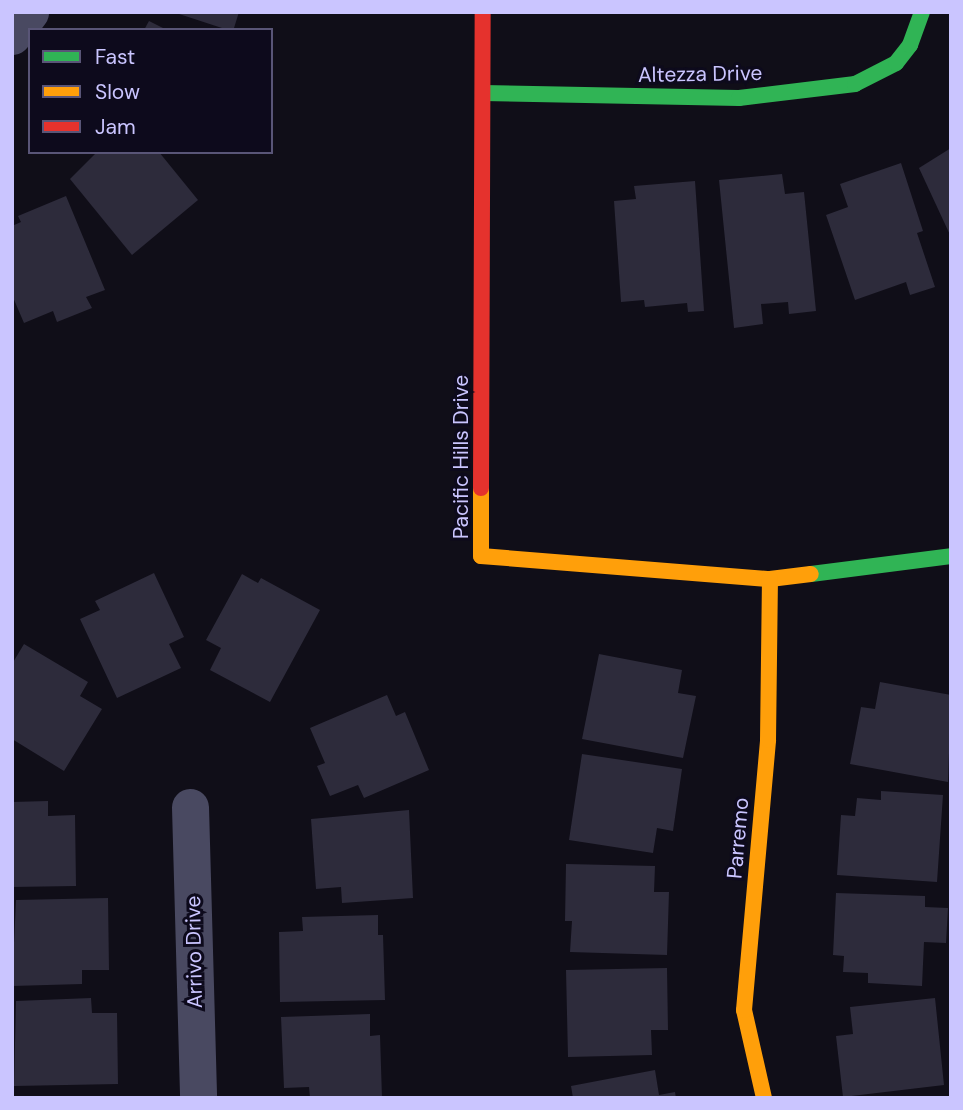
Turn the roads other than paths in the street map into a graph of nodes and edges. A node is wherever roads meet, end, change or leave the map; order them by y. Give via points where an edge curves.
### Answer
1 (30, 12) edge
2 (483, 12) edge
3 (922, 12) edge
4 (12, 36) edge
5 (483, 93) junction
6 (951, 556) edge
7 (770, 579) junction
8 (190, 807) dead end
9 (198, 1098) edge
10 (764, 1098) edge

1 - 4 street
2 - 5 street, Pacific Hills Drive
3 - 5 street, Altezza Drive via 910,45 896,63 855,84 739,98
5 - 7 street, Pacific Hills Drive via 481,556
6 - 7 street, Pacific Hills Drive
7 - 10 street, Parremo via 768,740 744,1010
8 - 9 street, Arrivo Drive

